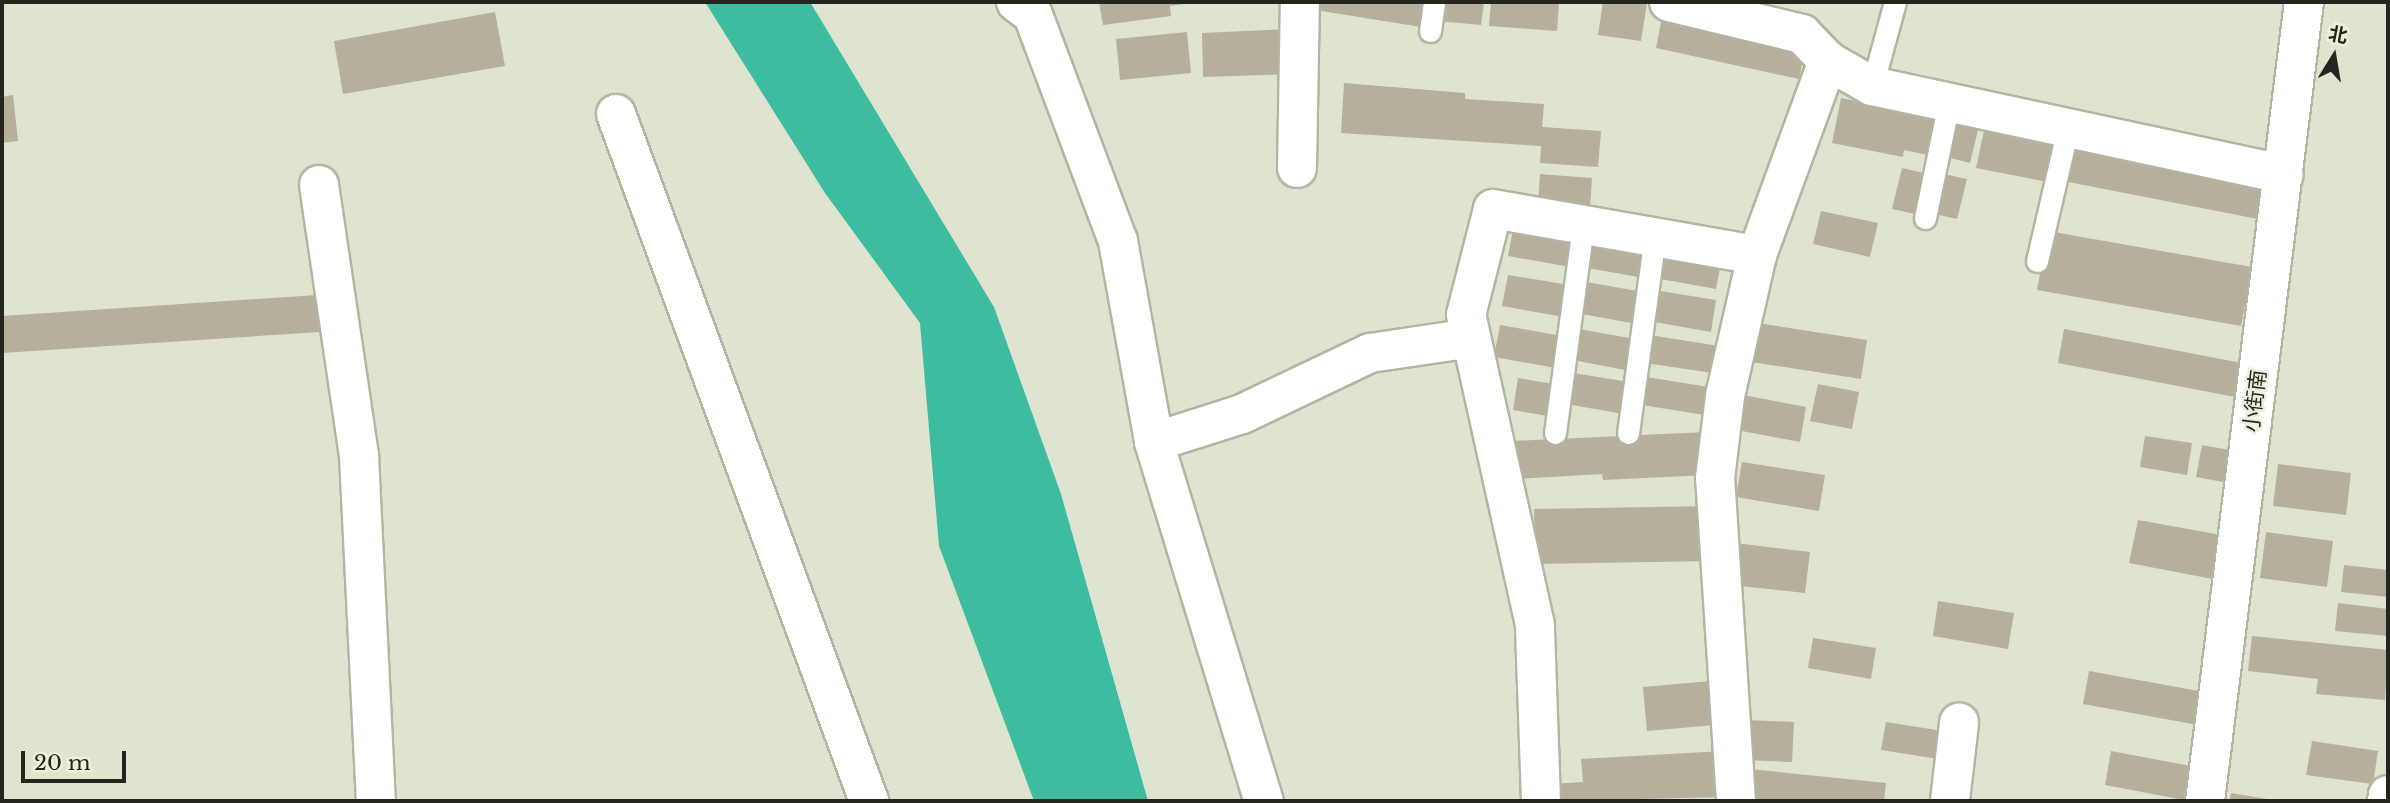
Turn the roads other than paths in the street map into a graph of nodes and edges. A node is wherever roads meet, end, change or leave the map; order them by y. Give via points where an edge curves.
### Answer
1 (1016, 2) edge
2 (1300, 2) edge
3 (1434, 2) edge
4 (1670, 2) edge
5 (1895, 2) edge
6 (2304, 2) edge
7 (1769, 14) edge
8 (1430, 31) dead end
9 (1828, 61) junction
10 (1872, 86) junction
11 (1949, 102) junction
12 (616, 114) dead end
13 (2068, 128) junction
14 (1297, 168) dead end
15 (2284, 174) junction
16 (320, 185) dead end
17 (1925, 218) dead end
18 (1583, 225) junction
19 (1655, 237) junction
20 (1757, 255) junction
21 (2038, 261) dead end
22 (1471, 338) junction
23 (1555, 433) dead end
24 (1628, 433) dead end
25 (1154, 442) junction
26 (1959, 723) dead end
27 (2388, 794) edge
28 (376, 801) edge
29 (869, 801) edge
30 (1264, 801) edge
31 (1541, 801) edge
32 (1736, 801) edge
33 (1950, 801) edge
34 (2205, 801) edge
35 (2388, 801) edge

1 - 25 street via 1034,15 1118,241
2 - 14 street
3 - 8 lane
4 - 7 street
5 - 10 lane
6 - 15 street, 小街南
7 - 9 street via 1802,34
9 - 10 street
9 - 20 street
10 - 11 street
11 - 13 street
11 - 17 lane
12 - 29 street
13 - 15 street
13 - 21 lane
15 - 34 street, 小街南
16 - 28 street via 359,456
18 - 19 street
18 - 22 street via 1493,209 1466,316
18 - 23 lane
19 - 20 street
19 - 24 lane
20 - 32 street via 1725,396 1715,478
22 - 25 street via 1370,353 1242,414
22 - 31 street via 1535,625
25 - 30 street
26 - 33 street
27 - 35 street

